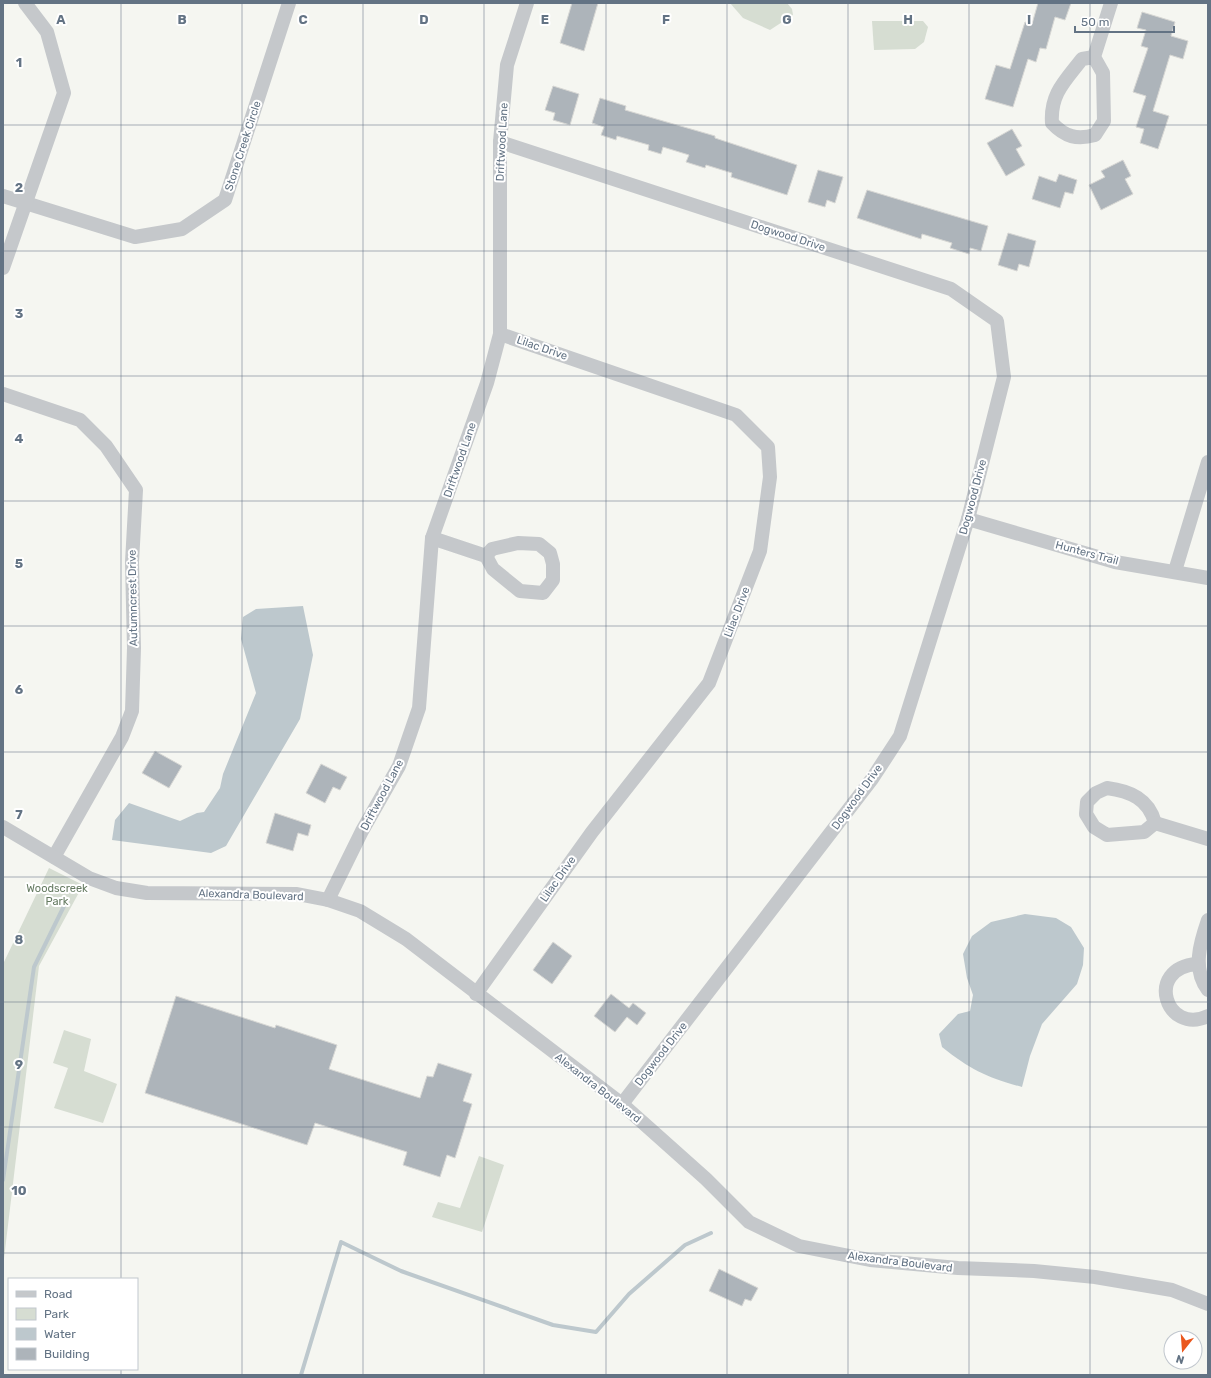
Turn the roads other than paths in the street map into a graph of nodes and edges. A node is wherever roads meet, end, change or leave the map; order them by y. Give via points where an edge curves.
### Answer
1 (25, 3) edge
2 (289, 3) edge
3 (528, 3) edge
4 (1111, 3) edge
5 (1094, 57) junction
6 (500, 142) junction
7 (3, 196) edge
8 (24, 203) junction
9 (3, 268) edge
10 (500, 334) junction
11 (3, 394) edge
12 (1208, 462) edge
13 (968, 519) junction
14 (432, 538) junction
15 (486, 556) junction
16 (1174, 571) junction
17 (1208, 578) edge
18 (1155, 823) junction
19 (3, 827) edge
20 (1208, 839) edge
21 (54, 857) junction
22 (328, 900) junction
23 (1208, 920) edge
24 (1197, 964) junction
25 (1208, 990) edge
26 (476, 994) junction
27 (1208, 1016) edge
28 (622, 1104) junction
29 (1208, 1304) edge

1 - 8 street via 47,32 64,93
2 - 8 street, Stone Creek Circle via 225,200 182,229 135,237
3 - 6 street, Driftwood Lane via 507,65
4 - 5 street
5 - 5 street via 1082,59 1056,92 1051,110 1052,123 1061,133 1083,138 1095,135 1104,121 1103,73
6 - 10 street, Driftwood Lane
6 - 13 street, Dogwood Drive via 950,289 998,322 1004,376
7 - 8 street, Stone Creek Circle
8 - 9 street
10 - 14 street, Driftwood Lane via 487,383
10 - 26 street, Lilac Drive via 736,415 768,447 770,477 760,550 709,683 592,832
11 - 21 street, Autumncrest Drive via 80,420 106,446 136,490 132,562 132,711 122,737
12 - 16 street
13 - 16 street, Hunters Trail via 1115,562
13 - 28 street, Dogwood Drive via 900,736 872,779
14 - 15 street
14 - 22 street, Driftwood Lane via 419,708 399,766 362,831
15 - 15 street via 493,569 520,592 543,593 553,580 550,553 539,544 518,543 492,549
16 - 17 street, Hunters Trail
18 - 18 street via 1144,832 1107,835 1094,827 1086,814 1087,802 1096,793 1107,788 1124,790 1152,811
18 - 20 street
19 - 21 street, Alexandra Boulevard
21 - 22 street, Alexandra Boulevard via 88,878 116,888 147,893 298,894
22 - 26 street, Alexandra Boulevard via 360,911 406,939
23 - 24 street
24 - 25 street
24 - 27 street via 1185,965 1174,972 1167,982 1165,994 1177,1015 1188,1020 1200,1020
26 - 28 street, Alexandra Boulevard
28 - 29 street, Alexandra Boulevard via 706,1179 749,1222 799,1246 870,1260 958,1268 1034,1271 1095,1278 1172,1290

